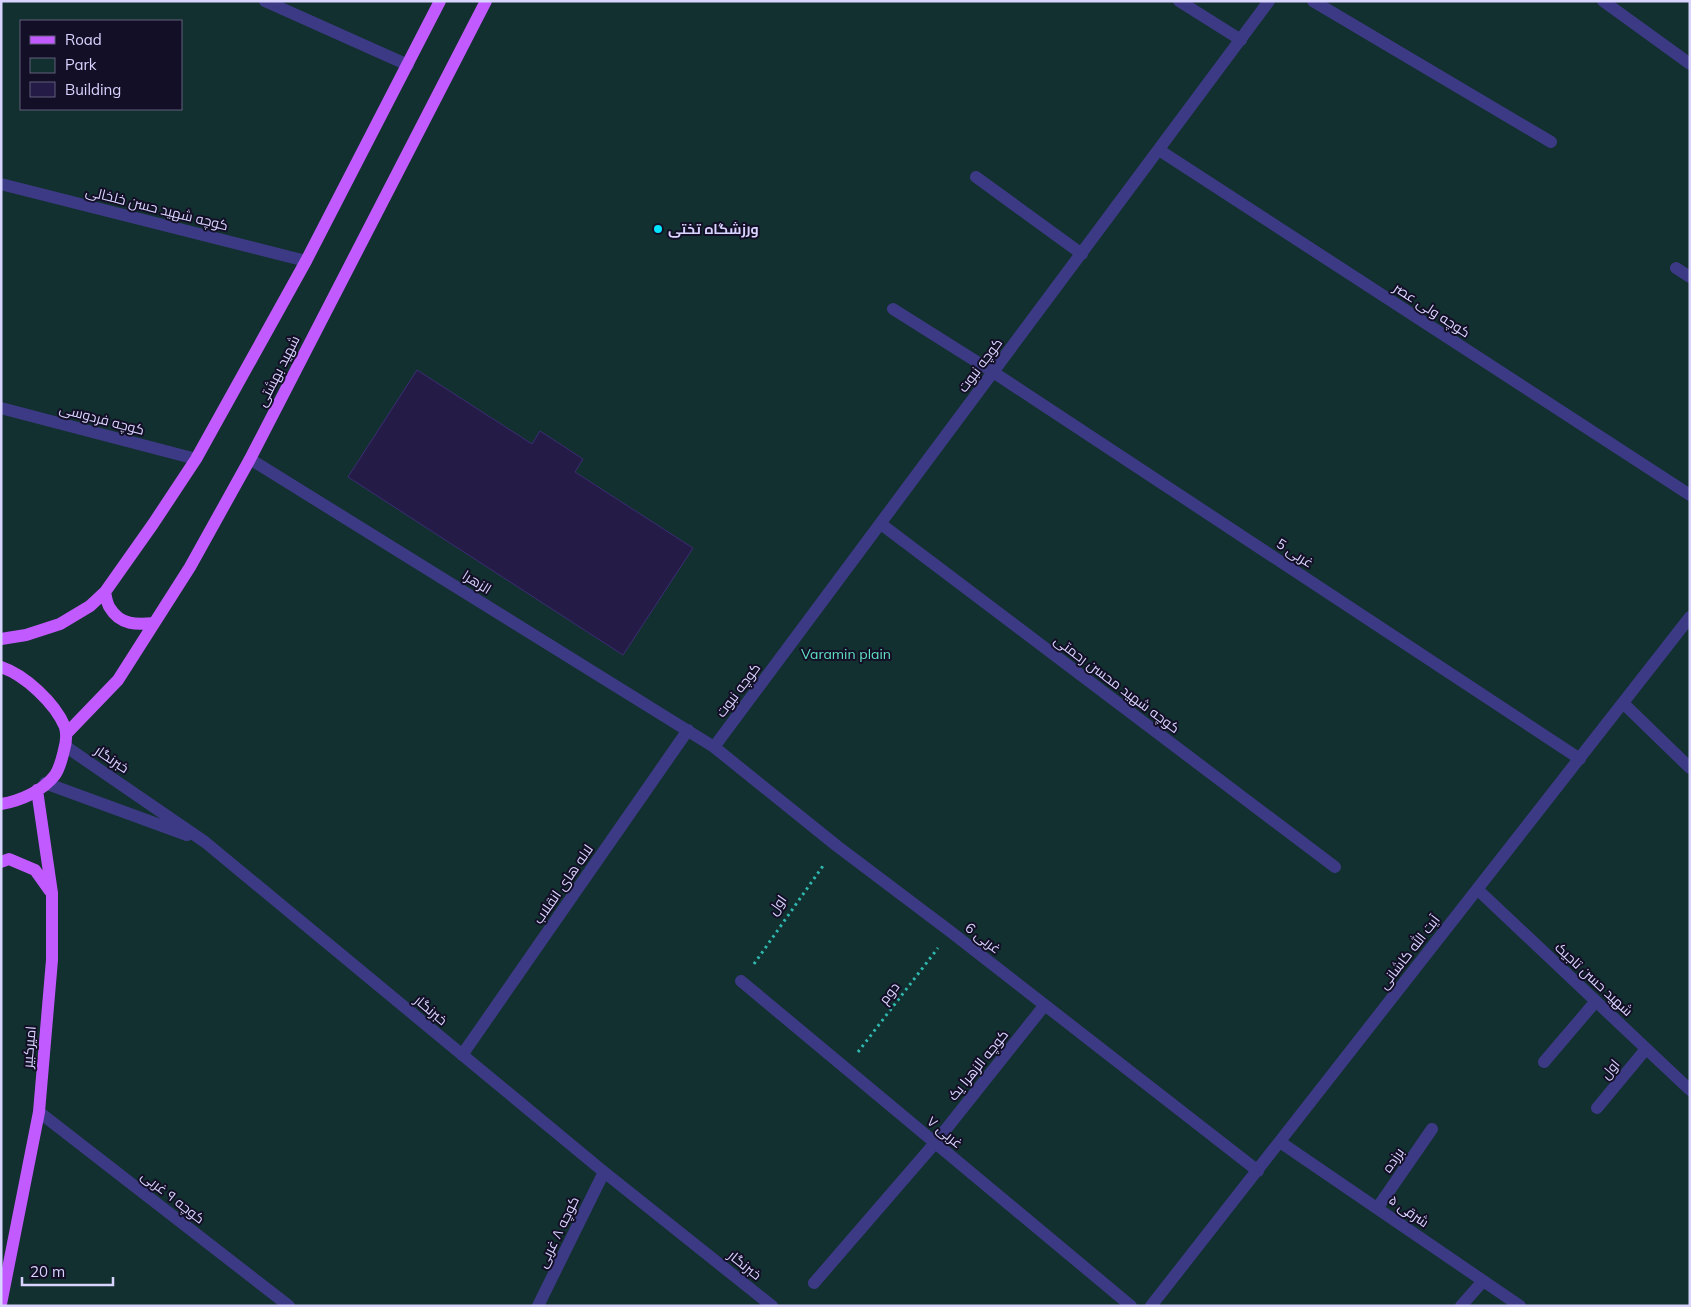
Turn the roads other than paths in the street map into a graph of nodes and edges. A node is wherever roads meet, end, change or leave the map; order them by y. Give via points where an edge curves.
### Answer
1 (265, 1) edge
2 (440, 1) edge
3 (486, 1) edge
4 (1179, 1) edge
5 (1270, 1) edge
6 (1313, 1) edge
7 (1603, 1) edge
8 (1241, 40) junction
9 (1690, 64) edge
10 (408, 65) junction
11 (1551, 142) dead end
12 (1159, 150) junction
13 (976, 177) dead end
14 (1, 184) edge
15 (1082, 254) junction
16 (306, 261) junction
17 (1676, 268) dead end
18 (1690, 276) edge
19 (893, 309) dead end
20 (993, 372) junction
21 (1, 408) edge
22 (196, 459) junction
23 (250, 459) junction
24 (1690, 495) edge
25 (881, 524) junction
26 (105, 592) junction
27 (1690, 617) edge
28 (154, 623) junction
29 (1, 639) edge
30 (1, 667) edge
31 (1623, 703) junction
32 (688, 730) junction
33 (66, 740) junction
34 (714, 747) junction
35 (1580, 759) junction
36 (1690, 768) edge
37 (41, 786) junction
38 (1, 804) edge
39 (205, 842) junction
40 (1, 862) edge
41 (1335, 868) dead end
42 (1477, 889) junction
43 (52, 893) junction
44 (741, 981) road end
45 (1596, 1001) junction
46 (1044, 1006) junction
47 (1646, 1049) junction
48 (462, 1055) junction
49 (1544, 1062) dead end
50 (1690, 1090) edge
51 (1597, 1108) dead end
52 (39, 1112) junction
53 (1432, 1129) dead end
54 (1280, 1142) junction
55 (934, 1143) junction
56 (1258, 1171) junction
57 (604, 1172) junction
58 (1378, 1207) junction
59 (1483, 1281) junction
60 (814, 1283) dead end
61 (1, 1304) edge
62 (289, 1306) edge
63 (538, 1306) edge
64 (772, 1306) edge
65 (1131, 1306) edge
66 (1151, 1306) edge
67 (1461, 1306) edge
68 (1520, 1306) edge

1 - 10 street
2 - 10 main road, شهید بهشتی
3 - 23 main road, شهید بهشتی
4 - 8 street
5 - 8 street, کوچه نبوت
6 - 11 street
7 - 9 street
8 - 12 street, کوچه نبوت
10 - 16 main road, شهید بهشتی
12 - 15 street, کوچه نبوت
12 - 24 street, کوچه ولی عصر
13 - 15 street
14 - 16 street, کوچه شهید حسن خلخالی
15 - 20 street, کوچه نبوت
16 - 22 main road, شهید بهشتی
17 - 18 street
19 - 20 street, 5 غربی
20 - 25 street, کوچه نبوت
20 - 35 street, 5 غربی
21 - 22 street, کوچه فردوسی
22 - 26 main road, شهید بهشتی
23 - 28 main road, شهید بهشتی via 190,567
23 - 32 street, الزهرا
25 - 34 street, کوچه نبوت
25 - 41 street, کوچه شهید محسن رحمتی
26 - 28 main road via 110,608 121,620 137,625
26 - 29 main road, شهید بهشتی via 90,606 60,624
27 - 31 street, آیت الله کاشانی
28 - 33 main road, شهید بهشتی via 118,680
30 - 33 main road via 13,671 47,698 64,726
31 - 35 street, آیت الله کاشانی
31 - 36 street
32 - 34 street, 6 غربی
32 - 48 street, لاله های انقلاب
33 - 37 main road via 55,775
33 - 39 street, خبرنگار
34 - 46 street, 6 غربی
35 - 42 street, آیت الله کاشانی
37 - 38 main road via 30,796
37 - 39 street
37 - 43 main road, امیرکبیر
39 - 48 street, خبرنگار
40 - 43 main road via 9,859 36,870
42 - 45 street, شهید حسن تاجیک
42 - 54 street, آیت الله کاشانی
43 - 52 main road, امیرکبیر via 52,960
44 - 55 street, ۷ غربی
45 - 47 street, شهید حسن تاجیک
45 - 49 street
46 - 55 street, کوچه الزهرا یک
46 - 56 street, 6 غربی
47 - 50 street, شهید حسن تاجیک
47 - 51 street, اول
48 - 57 street, خبرنگار
52 - 61 main road, امیرکبیر
52 - 62 street, کوچه ۹ غربی
53 - 58 street, برزده
54 - 56 street, آیت الله کاشانی
54 - 58 street, ۵ شرقی
55 - 60 street, کوچه الزهرا یک
55 - 65 street, ۷ غربی
56 - 66 street, آیت الله کاشانی
57 - 63 street, کوچه ۸ غربی
57 - 64 street, خبرنگار
58 - 59 street, ۵ شرقی
59 - 67 street
59 - 68 street, ۵ شرقی

